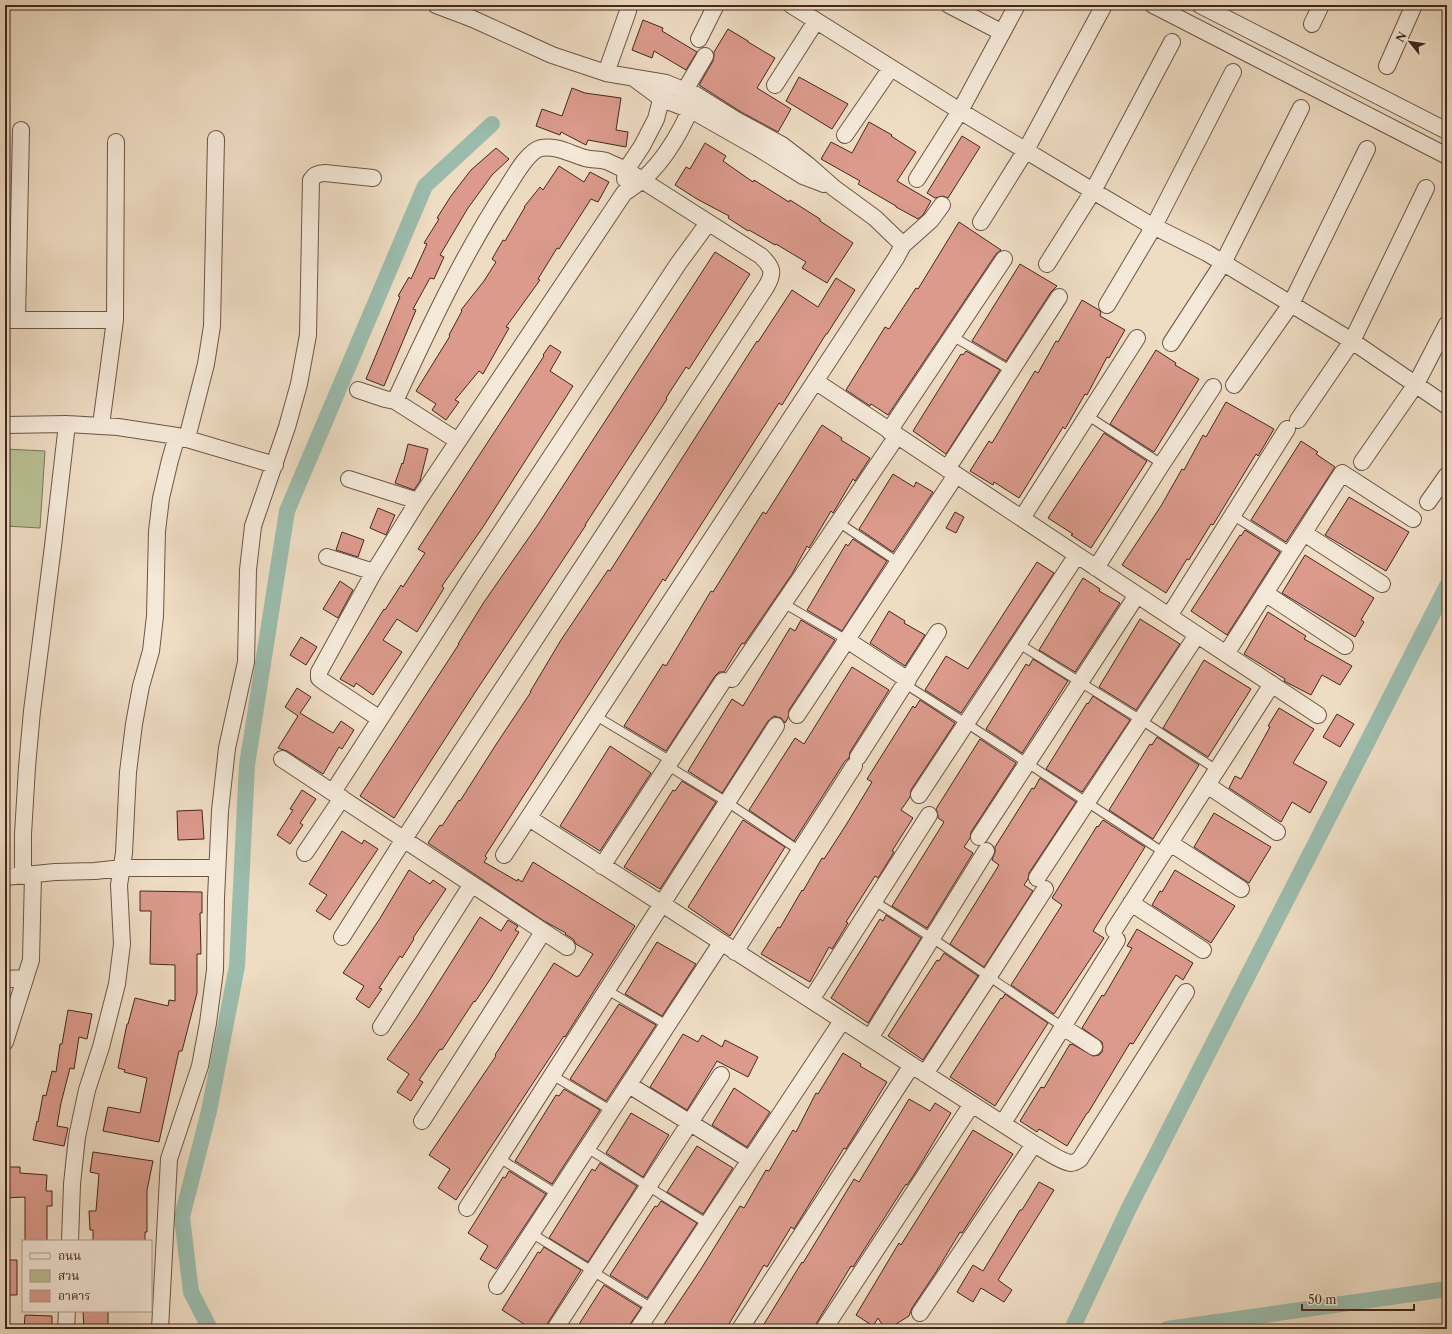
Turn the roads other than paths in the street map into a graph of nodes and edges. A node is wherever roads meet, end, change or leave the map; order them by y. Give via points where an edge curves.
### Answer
1 (436, 5) edge
2 (716, 5) edge
3 (790, 5) edge
4 (949, 5) edge
5 (1017, 5) edge
6 (1153, 5) edge
7 (1200, 5) edge
8 (1321, 5) edge
9 (1414, 5) edge
10 (1103, 7) dead end
11 (628, 11) dead end
12 (816, 21) junction
13 (1312, 24) dead end
14 (1001, 32) junction
15 (698, 39) dead end
16 (1172, 42) dead end
17 (705, 56) dead end
18 (1387, 66) dead end
19 (891, 68) junction
20 (1233, 72) dead end
21 (606, 73) junction
22 (632, 77) junction
23 (666, 83) junction
24 (775, 85) dead end
25 (690, 98) junction
26 (662, 99) junction
27 (1302, 108) dead end
28 (960, 111) junction
29 (21, 130) dead end
30 (1447, 131) edge
31 (845, 135) dead end
32 (216, 139) dead end
33 (116, 142) dead end
34 (1367, 149) dead end
35 (1026, 150) junction
36 (1447, 156) edge
37 (626, 170) junction
38 (373, 178) dead end
39 (917, 179) dead end
40 (642, 180) junction
41 (1426, 188) dead end
42 (1093, 191) junction
43 (624, 193) junction
44 (942, 205) dead end
45 (982, 222) dead end
46 (708, 224) junction
47 (1154, 226) junction
48 (903, 245) junction
49 (1004, 259) dead end
50 (1223, 263) junction
51 (1047, 264) dead end
52 (1059, 298) dead end
53 (1291, 304) junction
54 (1107, 305) dead end
55 (11, 320) edge
56 (115, 320) junction
57 (1447, 324) edge
58 (952, 336) junction
59 (1137, 338) dead end
60 (1352, 341) junction
61 (1171, 343) dead end
62 (1010, 370) junction
63 (815, 381) junction
64 (1416, 384) junction
65 (1234, 385) dead end
66 (1213, 387) dead end
67 (358, 390) dead end
68 (395, 401) junction
69 (1447, 406) edge
70 (1088, 416) junction
71 (67, 424) junction
72 (5, 425) edge
73 (101, 425) junction
74 (893, 433) junction
75 (182, 437) junction
76 (458, 441) junction
77 (1362, 462) dead end
78 (275, 464) junction
79 (1162, 464) junction
80 (951, 472) junction
81 (1447, 475) edge
82 (349, 479) dead end
83 (418, 500) junction
84 (1428, 502) dead end
85 (1232, 516) junction
86 (1022, 518) junction
87 (1413, 519) dead end
88 (838, 522) junction
89 (1304, 533) junction
90 (1292, 552) junction
91 (1077, 555) junction
92 (327, 557) dead end
93 (898, 562) junction
94 (1096, 568) junction
95 (374, 572) junction
96 (1382, 584) dead end
97 (1265, 594) junction
98 (1137, 595) junction
99 (784, 603) junction
100 (1169, 616) junction
101 (938, 632) dead end
102 (1197, 635) junction
103 (847, 640) junction
104 (1019, 644) junction
105 (1345, 646) dead end
106 (1226, 654) junction
107 (906, 682) junction
108 (1081, 682) junction
109 (1272, 684) junction
110 (797, 715) dead end
111 (1318, 715) dead end
112 (596, 716) junction
113 (380, 719) junction
114 (1141, 720) junction
115 (966, 723) junction
116 (776, 726) dead end
117 (282, 759) dead end
118 (669, 763) junction
119 (1027, 764) junction
120 (1217, 770) junction
121 (1207, 785) junction
122 (337, 795) junction
123 (919, 795) dead end
124 (727, 802) junction
125 (1087, 803) junction
126 (929, 815) dead end
127 (529, 818) junction
128 (1276, 832) dead end
129 (404, 839) junction
130 (1167, 847) junction
131 (800, 851) junction
132 (305, 853) dead end
133 (504, 855) dead end
134 (602, 866) junction
135 (122, 868) junction
136 (217, 868) junction
137 (28, 875) junction
138 (5, 877) edge
139 (472, 884) junction
140 (1241, 889) dead end
141 (874, 901) junction
142 (1131, 903) junction
143 (661, 905) junction
144 (543, 932) junction
145 (342, 937) dead end
146 (932, 938) junction
147 (721, 943) junction
148 (567, 947) dead end
149 (1203, 950) dead end
150 (736, 952) junction
151 (990, 976) junction
152 (25, 978) junction
153 (5, 979) edge
154 (607, 990) junction
155 (1186, 992) dead end
156 (810, 1000) junction
157 (842, 1021) junction
158 (667, 1025) junction
159 (381, 1027) dead end
160 (1063, 1027) junction
161 (870, 1038) junction
162 (5, 1042) edge
163 (1094, 1047) dead end
164 (919, 1070) junction
165 (721, 1075) dead end
166 (552, 1076) junction
167 (628, 1085) junction
168 (972, 1104) junction
169 (612, 1110) junction
170 (422, 1121) dead end
171 (690, 1123) junction
172 (1003, 1124) junction
173 (1034, 1144) junction
174 (587, 1148) junction
175 (499, 1158) junction
176 (750, 1160) junction
177 (648, 1187) junction
178 (557, 1194) junction
179 (467, 1208) dead end
180 (708, 1224) junction
181 (531, 1233) junction
182 (70, 1240) edge
183 (592, 1272) junction
184 (497, 1286) dead end
185 (652, 1308) junction
186 (67, 1312) edge
187 (920, 1313) dead end
188 (66, 1329) edge
189 (160, 1329) edge
190 (555, 1329) edge
191 (638, 1329) edge
192 (740, 1329) edge
193 (824, 1329) edge

1 - 21 street via 552,55
2 - 15 street
3 - 12 street
4 - 14 street
5 - 14 street
6 - 36 street
7 - 30 street
8 - 13 street
9 - 18 street
10 - 35 street
11 - 21 street
12 - 19 street
12 - 24 street
14 - 28 street
16 - 42 street
17 - 25 street
19 - 28 street
19 - 31 street
20 - 47 street
21 - 22 street
22 - 23 street
22 - 26 street
23 - 25 street
23 - 26 street
25 - 26 street
25 - 40 street via 674,140
25 - 48 street via 782,145 875,218
26 - 37 street via 656,119
27 - 50 street
28 - 35 street
28 - 39 street
29 - 55 street
32 - 75 street via 212,326 206,364
33 - 56 street
34 - 53 street
35 - 42 street
35 - 45 street
37 - 40 street
37 - 43 street
37 - 68 street via 606,161 552,148 540,148 533,153 519,169 473,242 428,329
38 - 78 street via 319,173 311,180 308,335 299,384
40 - 43 street
40 - 46 street
41 - 60 street
42 - 47 street
42 - 51 street
43 - 76 street
44 - 48 street via 931,220
46 - 113 street via 678,264
46 - 129 street via 760,256 771,269 771,279
47 - 50 street
47 - 54 street
48 - 63 street
49 - 58 street
50 - 53 street
50 - 61 street
52 - 62 street
53 - 60 street
53 - 65 street
55 - 56 street
56 - 73 street
57 - 64 street
58 - 62 lane
58 - 74 street
59 - 70 street
60 - 64 street
60 - 85 street
62 - 80 street
63 - 74 street
63 - 112 street
64 - 69 street
64 - 77 street
66 - 79 street
67 - 68 street
68 - 76 street
70 - 79 lane
70 - 86 street
71 - 72 street
71 - 73 street
71 - 137 street via 31,718 26,782
73 - 75 street
74 - 80 street
74 - 88 street
75 - 78 street
75 - 135 street via 170,460 161,498 157,531 152,651 141,686 134,724
76 - 83 street
78 - 136 street via 253,526 248,570 246,662 226,748
79 - 94 street
80 - 86 street
80 - 93 street
81 - 84 street
82 - 83 street
83 - 95 street
85 - 90 lane
85 - 100 street
86 - 91 street
87 - 89 street via 1342,473
88 - 93 lane
88 - 99 street
89 - 90 street
89 - 96 street
90 - 97 street
91 - 94 street
91 - 104 street
92 - 95 street
93 - 103 street
94 - 98 street
95 - 113 street via 319,672 319,678
97 - 105 street
97 - 106 street
98 - 100 street
98 - 108 street
99 - 103 lane
99 - 118 street
100 - 102 street
101 - 107 street
102 - 106 street
102 - 114 street
103 - 107 street
103 - 110 street
104 - 108 lane
104 - 115 street
106 - 109 street
107 - 115 lane
107 - 131 street
108 - 114 lane
108 - 119 street
109 - 111 street
109 - 120 street
112 - 118 lane
112 - 127 street
113 - 122 street
114 - 120 lane
114 - 125 street
115 - 119 lane
115 - 123 street
116 - 124 street
117 - 122 street
118 - 124 lane
118 - 134 street
119 - 125 lane
119 - 146 street
120 - 121 street
121 - 128 street
121 - 130 street
122 - 129 street
122 - 132 street
124 - 131 lane
124 - 143 street
125 - 130 lane
125 - 151 street
126 - 141 street
127 - 133 street
127 - 134 street
129 - 139 street
129 - 145 street
130 - 140 street
130 - 142 street
131 - 150 street
134 - 143 street
135 - 136 street
135 - 137 street
135 - 182 street via 119,885 122,944 117,984 87,1090 77,1137
136 - 189 street via 215,970 208,1023 200,1066 169,1159
137 - 138 street
137 - 152 street via 30,960
139 - 144 street
139 - 159 street
141 - 146 lane
141 - 156 street
142 - 149 street
142 - 160 street via 1116,935
143 - 147 street
143 - 154 street
144 - 148 street
144 - 170 street
146 - 151 lane
146 - 161 street
147 - 150 street
147 - 158 street
150 - 156 street
151 - 160 lane
151 - 164 street
152 - 153 street
152 - 162 street
154 - 158 lane
154 - 166 street
155 - 173 street via 1080,1159 1071,1163
156 - 157 street
157 - 161 street
157 - 176 street
158 - 167 street
160 - 163 street
160 - 172 street
161 - 164 street
164 - 168 street
164 - 192 street
165 - 171 street
166 - 169 lane
166 - 175 street
167 - 169 street
167 - 171 street
168 - 172 street
168 - 193 street
169 - 174 street
171 - 176 street
171 - 177 street
172 - 173 street
173 - 187 street
174 - 177 lane
174 - 178 street
175 - 178 lane
175 - 179 street
176 - 180 street
177 - 180 lane
177 - 183 street
178 - 181 street
180 - 185 street
181 - 183 lane
181 - 184 street
183 - 185 lane
183 - 190 street
185 - 191 street
186 - 188 street

